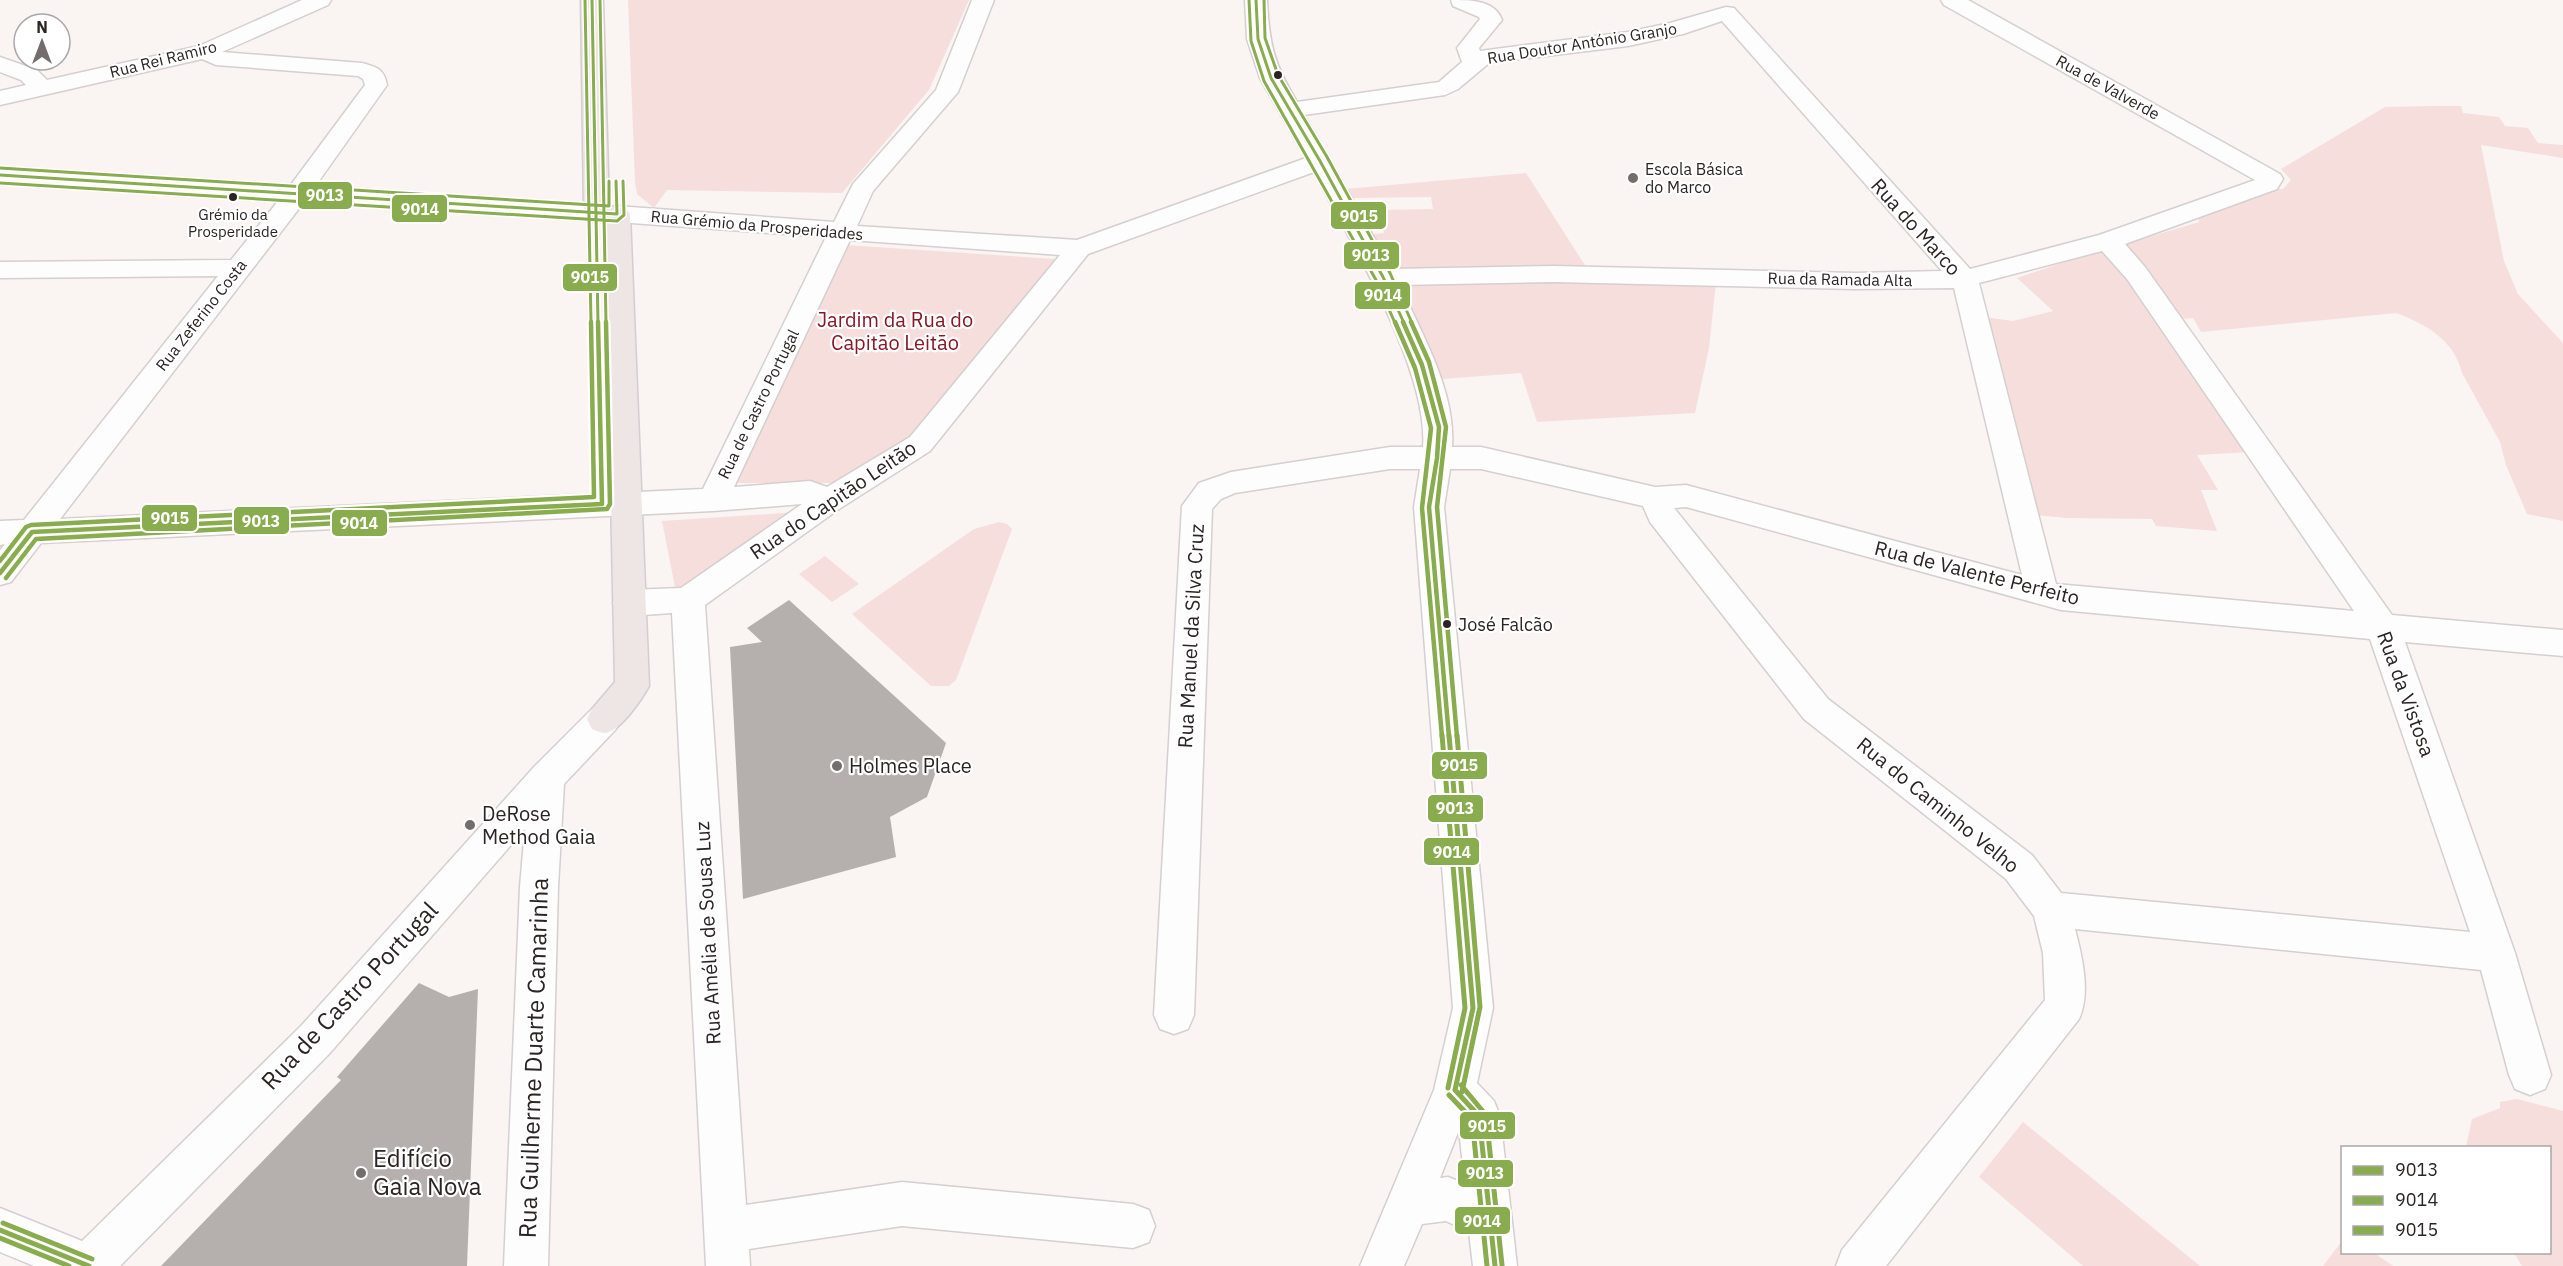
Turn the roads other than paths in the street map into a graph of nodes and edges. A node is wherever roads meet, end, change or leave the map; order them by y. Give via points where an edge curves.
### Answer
1 (320, 0) edge
2 (592, 0) edge
3 (983, 0) edge
4 (1256, 0) edge
5 (1952, 0) edge
6 (1461, 1) edge
7 (1728, 7) edge
8 (206, 51) junction
9 (1473, 62) junction
10 (0, 64) edge
11 (41, 88) junction
12 (0, 98) edge
13 (1290, 110) junction
14 (1320, 161) junction
15 (2264, 172) joint
16 (0, 174) edge
17 (296, 195) junction
18 (607, 213) junction
19 (841, 230) junction
20 (2108, 241) junction
21 (1076, 247) junction
22 (239, 268) junction
23 (0, 270) edge
24 (1383, 277) junction
25 (1964, 279) junction
26 (1437, 458) junction
27 (1655, 498) junction
28 (712, 500) junction
29 (828, 501) junction
30 (626, 502) junction
31 (32, 532) junction
32 (0, 533) edge
33 (0, 573) edge
34 (2042, 593) junction
35 (688, 600) junction
36 (629, 603) junction
37 (2383, 627) junction
38 (2563, 643) edge
39 (604, 719) joint
40 (547, 778) junction
41 (2051, 909) junction
42 (2496, 953) junction
43 (1174, 1016) dead end
44 (2530, 1074) dead end
45 (1455, 1090) junction
46 (1410, 1203) junction
47 (1490, 1219) junction
48 (1133, 1226) dead end
49 (0, 1230) edge
50 (727, 1248) edge
51 (89, 1266) edge
52 (526, 1266) edge
53 (1382, 1266) edge
54 (1495, 1266) edge
55 (1858, 1266) edge

1 - 8 street, Rua Rei Ramiro
2 - 18 main road
3 - 19 street, Rua de Castro Portugal via 947,92 862,189
4 - 13 street via 1258,39 1271,78
5 - 15 street, Rua de Valverde
6 - 9 street via 1489,13 1491,20 1468,48
7 - 9 street, Rua Doutor António Granjo via 1675,29 1628,39 1484,57
7 - 25 street, Rua do Marco
8 - 11 street, Rua Rei Ramiro
8 - 17 street, Rua Zeferino Costa via 216,58 362,70 374,75 376,85
9 - 13 street, Rua Doutor António Granjo via 1456,82 1445,88
10 - 11 street via 29,75
11 - 12 street, Rua Rei Ramiro
13 - 14 street
14 - 21 street, Rua Grémio da Prosperidades
14 - 24 street
15 - 20 street, Rua da Ramada Alta via 2271,179 2268,184
16 - 17 street, Rua Grémio da Prosperidades
17 - 18 street, Rua Grémio da Prosperidades
17 - 22 street, Rua Zeferino Costa
18 - 19 street, Rua Grémio da Prosperidades
18 - 30 main road
19 - 21 street, Rua Grémio da Prosperidades
19 - 28 street, Rua de Castro Portugal
20 - 25 street, Rua da Ramada Alta
20 - 37 street, Rua da Vistosa via 2136,273
21 - 29 street, Rua do Capitão Leitão via 920,444
22 - 23 street
22 - 31 street, Rua Zeferino Costa
24 - 25 street, Rua da Ramada Alta via 1554,274
24 - 26 street via 1422,365 1439,427
25 - 34 street, Rua do Marco
26 - 27 street, Rua de Valente Perfeito via 1481,458
26 - 43 street, Rua Manuel da Silva Cruz via 1390,459 1231,483 1210,491 1197,506
26 - 45 street via 1429,507 1473,1008
27 - 34 street, Rua de Valente Perfeito via 1686,496
27 - 41 street, Rua do Caminho Velho via 1661,514 1816,709 2019,867
28 - 29 street via 810,492
28 - 30 street
29 - 35 street, Rua do Capitão Leitão
30 - 31 street
30 - 36 main road
31 - 32 street
31 - 33 street, Rua Zeferino Costa
34 - 37 street, Rua de Valente Perfeito via 2061,598
35 - 36 street
35 - 50 street, Rua Amélia de Sousa Luz
36 - 39 main road via 632,686
37 - 38 street, Rua de Valente Perfeito
37 - 42 street, Rua da Vistosa
39 - 40 street, Rua de Castro Portugal
40 - 51 street, Rua de Castro Portugal via 315,1040
40 - 52 street, Rua Guilherme Duarte Camarinha via 539,887
41 - 42 street
41 - 55 street via 2062,953 2065,1006
42 - 44 street, Rua da Vistosa
45 - 46 street
45 - 47 street via 1479,1116
46 - 47 street via 1448,1199
46 - 53 street
47 - 54 street
48 - 50 street via 902,1204
49 - 51 street

